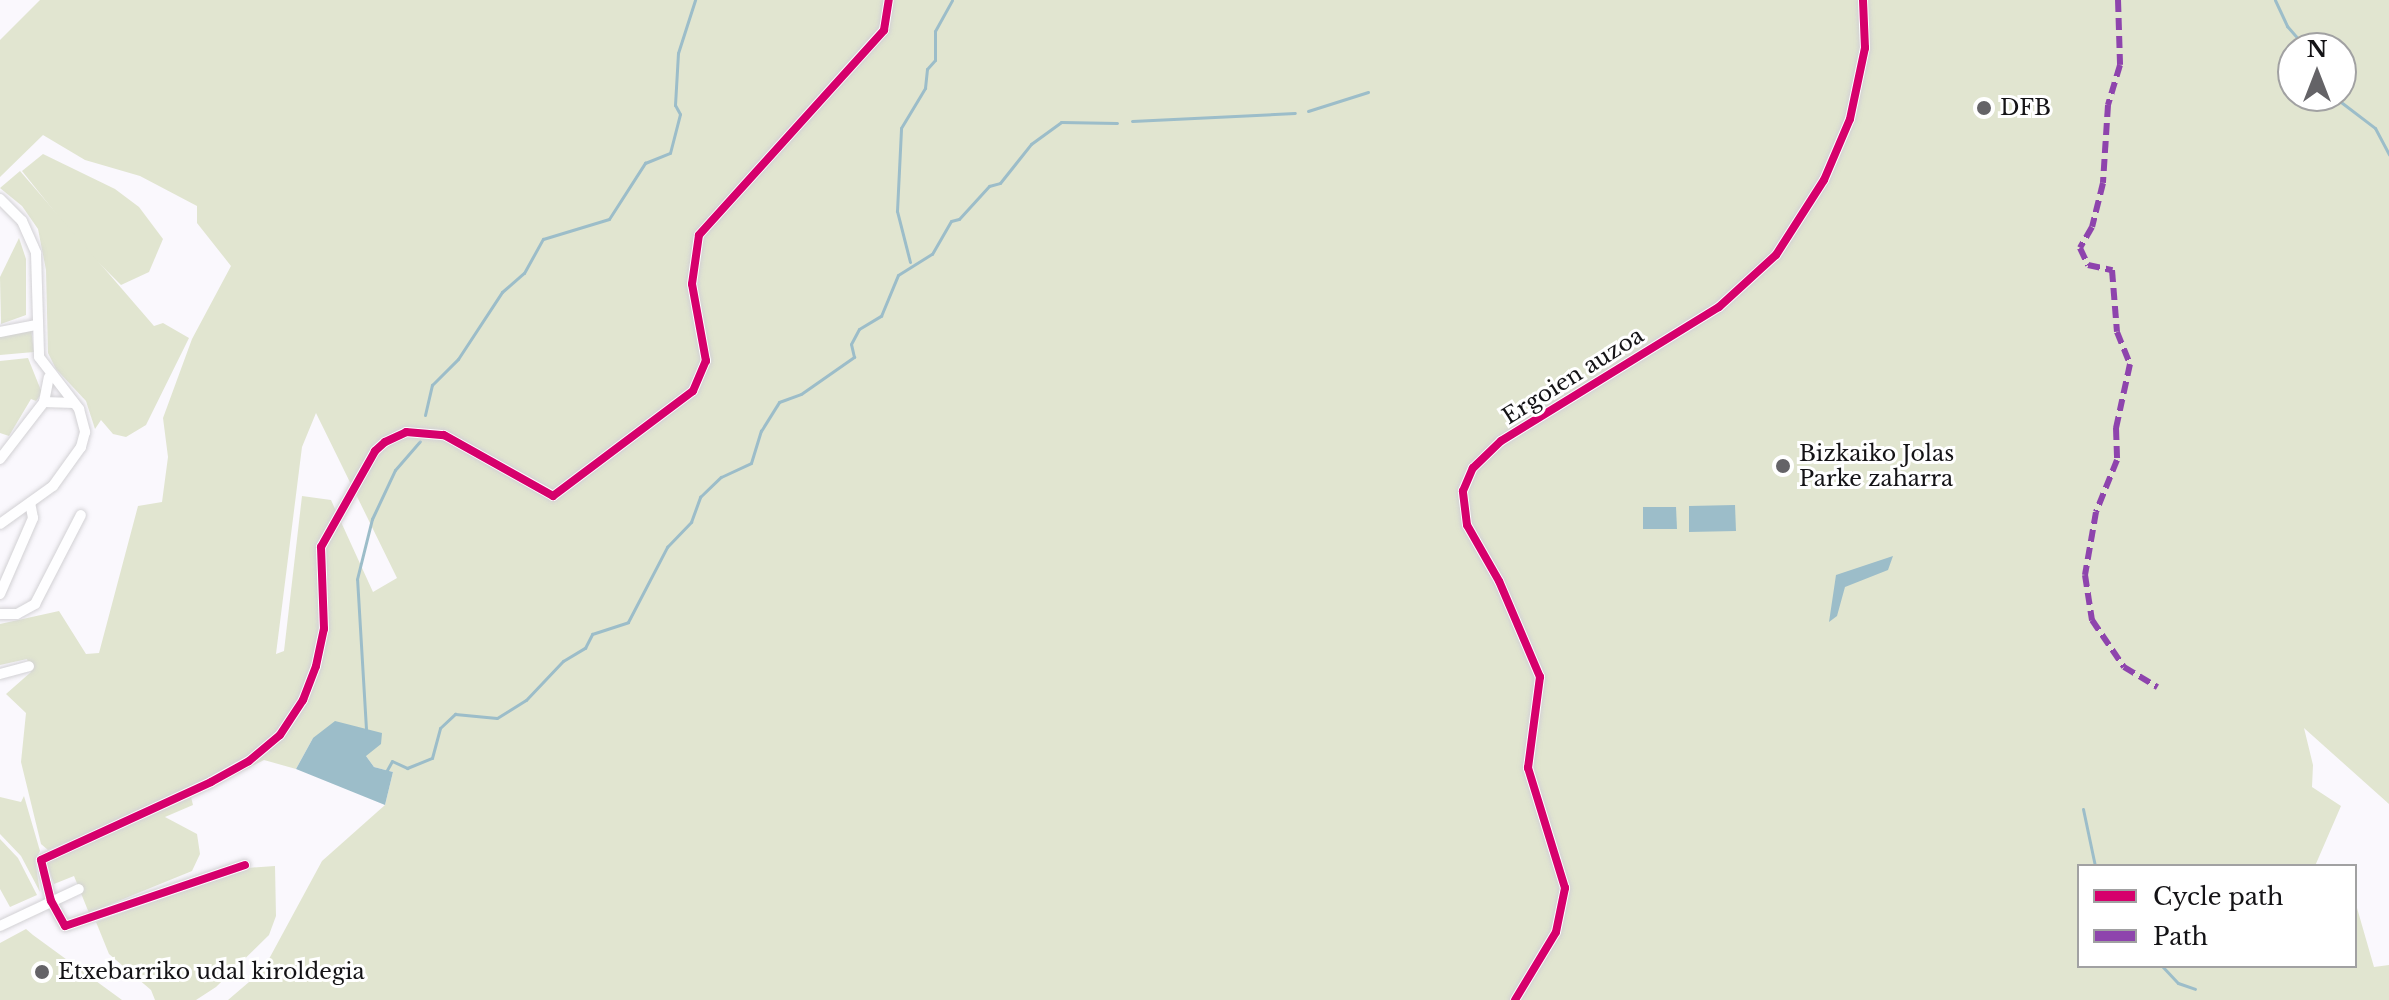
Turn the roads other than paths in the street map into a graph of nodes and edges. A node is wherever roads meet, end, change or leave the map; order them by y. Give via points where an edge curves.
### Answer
1 (889, 0) edge
2 (1863, 0) edge
3 (0, 199) edge
4 (35, 325) junction
5 (0, 332) edge
6 (49, 377) junction
7 (44, 402) junction
8 (74, 403) junction
9 (0, 459) edge
10 (30, 503) junction
11 (81, 515) dead end
12 (0, 524) edge
13 (0, 594) edge
14 (0, 614) edge
15 (29, 666) dead end
16 (0, 674) edge
17 (245, 865) dead end
18 (79, 889) dead end
19 (51, 901) junction
20 (0, 926) edge
21 (1515, 1000) edge

1 - 19 street via 884,30 699,235 692,284 706,361 693,391 553,496 444,435 406,432 385,442 321,547 324,629 316,666 303,700 280,735 249,761 211,782 44,855 41,868
2 - 21 street, Ergoien auzoa via 1865,48 1850,119 1824,180 1776,255 1719,307 1501,441 1473,468 1463,491 1467,525 1499,581 1540,677 1528,768 1565,888 1556,932
3 - 4 street via 22,221 36,253
4 - 5 street
4 - 6 street via 38,354
6 - 7 street
6 - 8 street
7 - 8 street
7 - 9 street
8 - 10 street via 84,421 81,447 53,486
10 - 12 street
10 - 13 street via 33,518
11 - 14 street via 35,604 17,614
15 - 16 street
17 - 19 street via 65,926
18 - 19 street
19 - 20 street

